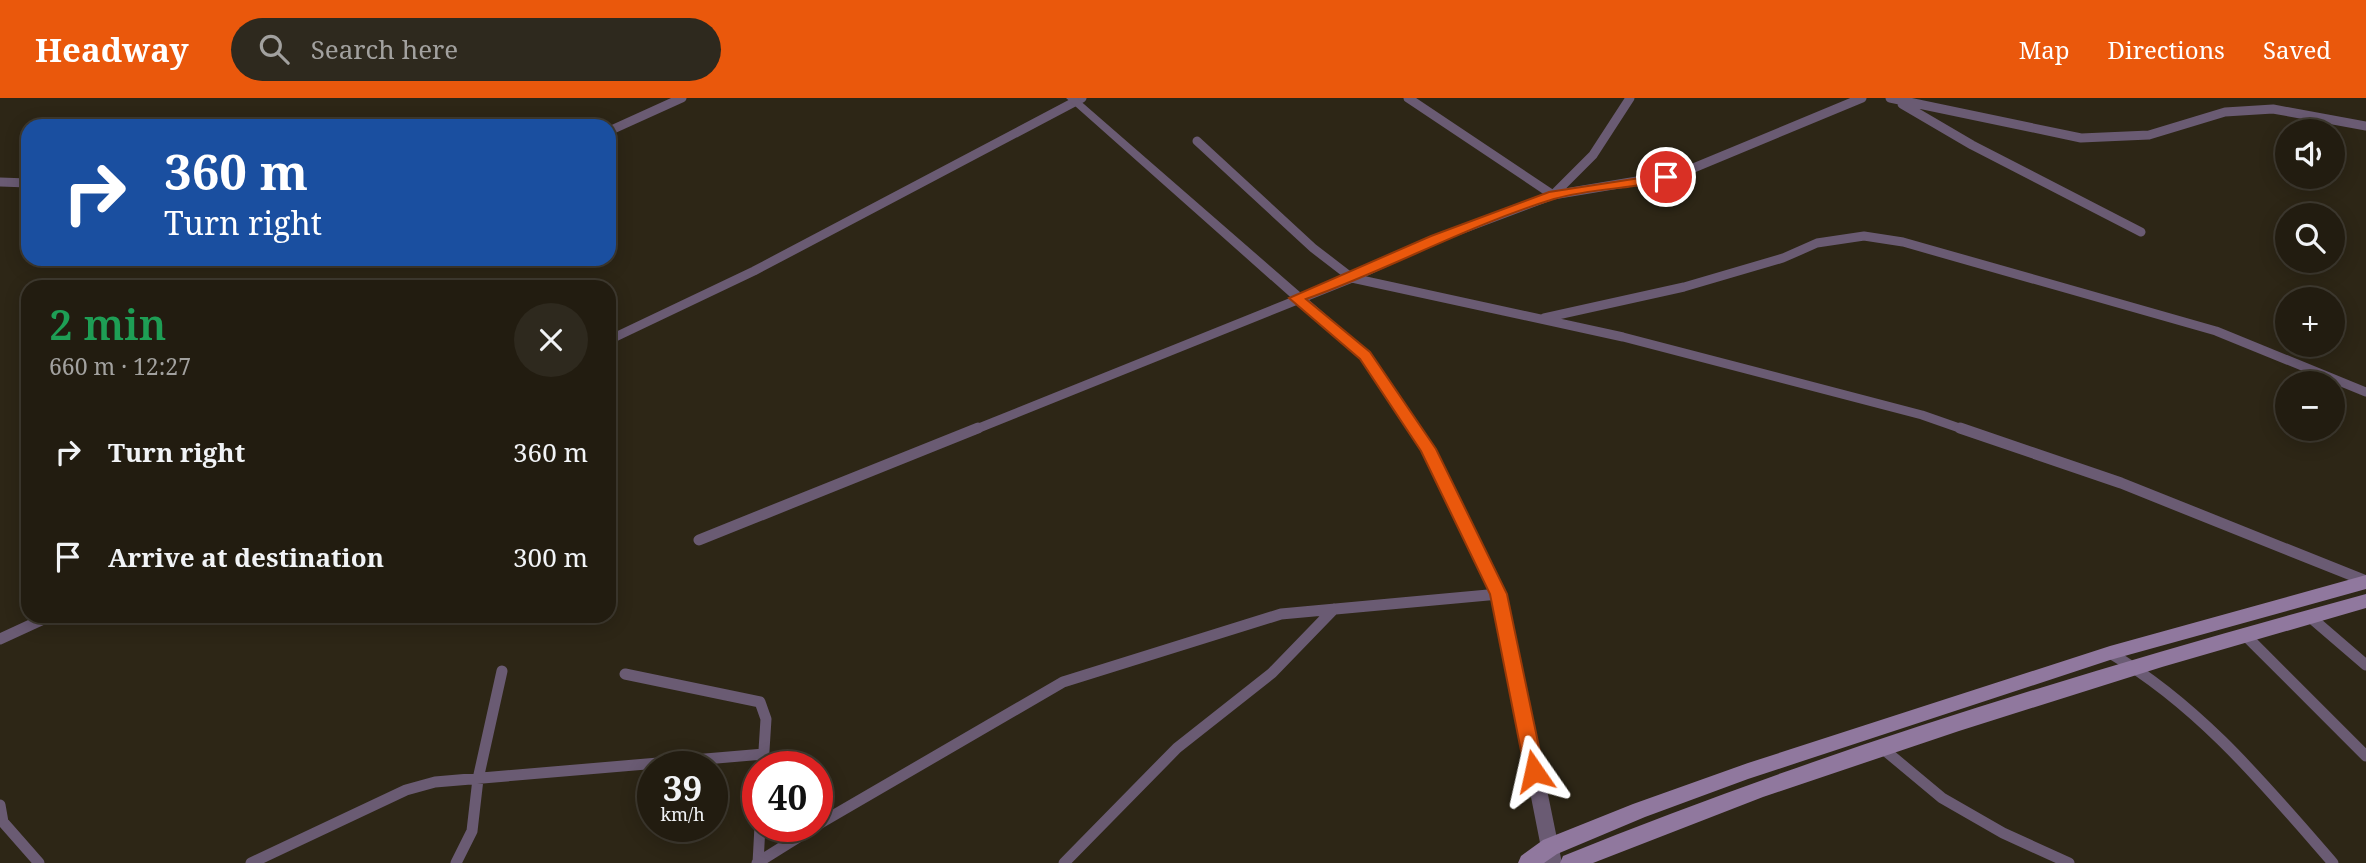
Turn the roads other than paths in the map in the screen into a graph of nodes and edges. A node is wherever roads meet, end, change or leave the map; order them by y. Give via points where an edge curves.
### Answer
1 (682, 98) edge
2 (1408, 98) edge
3 (1630, 98) edge
4 (1862, 98) edge
5 (1890, 98) edge
6 (1076, 99) edge
7 (2366, 126) edge
8 (616, 128) edge
9 (1197, 141) dead end
10 (0, 182) edge
11 (21, 183) edge
12 (1553, 195) junction
13 (2141, 232) dead end
14 (1352, 278) junction
15 (1296, 298) junction
16 (1540, 319) junction
17 (616, 337) edge
18 (2366, 392) edge
19 (699, 540) dead end
20 (2366, 581) edge
21 (1499, 594) junction
22 (2366, 601) edge
23 (1334, 609) junction
24 (2309, 617) junction
25 (35, 623) edge
26 (2244, 635) junction
27 (0, 639) edge
28 (2110, 653) junction
29 (2366, 665) edge
30 (2136, 667) junction
31 (502, 671) dead end
32 (625, 674) dead end
33 (1882, 748) junction
34 (764, 751) edge
35 (2366, 756) edge
36 (742, 761) edge
37 (478, 779) junction
38 (0, 805) edge
39 (833, 816) edge
40 (759, 842) edge
41 (791, 842) edge
42 (1551, 855) edge
43 (39, 863) edge
44 (251, 863) edge
45 (456, 863) edge
46 (758, 863) edge
47 (1064, 863) edge
48 (1528, 863) edge
49 (1570, 863) edge
50 (2068, 863) edge
51 (2333, 863) edge

1 - 8 street
2 - 12 street
3 - 12 street via 1593,155
4 - 12 street via 1679,174
5 - 7 street via 2081,138 2149,135 2225,112 2273,109
5 - 13 street
6 - 15 street
6 - 17 street via 754,271
9 - 14 street
10 - 11 street
12 - 14 street via 1436,239
14 - 15 street
14 - 16 street
15 - 19 street
15 - 21 street via 1365,356 1395,396 1428,449
16 - 18 street via 1684,287 1783,258 1817,243 1864,236 1903,242 2217,331
16 - 20 street via 1922,415 2122,483
20 - 28 main road
21 - 23 street
21 - 42 street
22 - 24 main road
23 - 39 street via 1281,614 1063,682
23 - 47 street via 1272,673 1177,748
24 - 26 main road
24 - 29 street
25 - 27 street
26 - 30 main road
26 - 35 street
28 - 30 street
28 - 42 main road via 1640,810
30 - 33 main road
30 - 51 street via 2250,768
31 - 37 street
32 - 34 street via 760,702 766,719
33 - 49 main road via 1734,798
33 - 50 street via 1942,798
36 - 37 street
37 - 44 street via 435,782 406,790
37 - 45 street via 472,831
38 - 43 street via 3,822
40 - 46 street
41 - 46 street
42 - 48 main road

